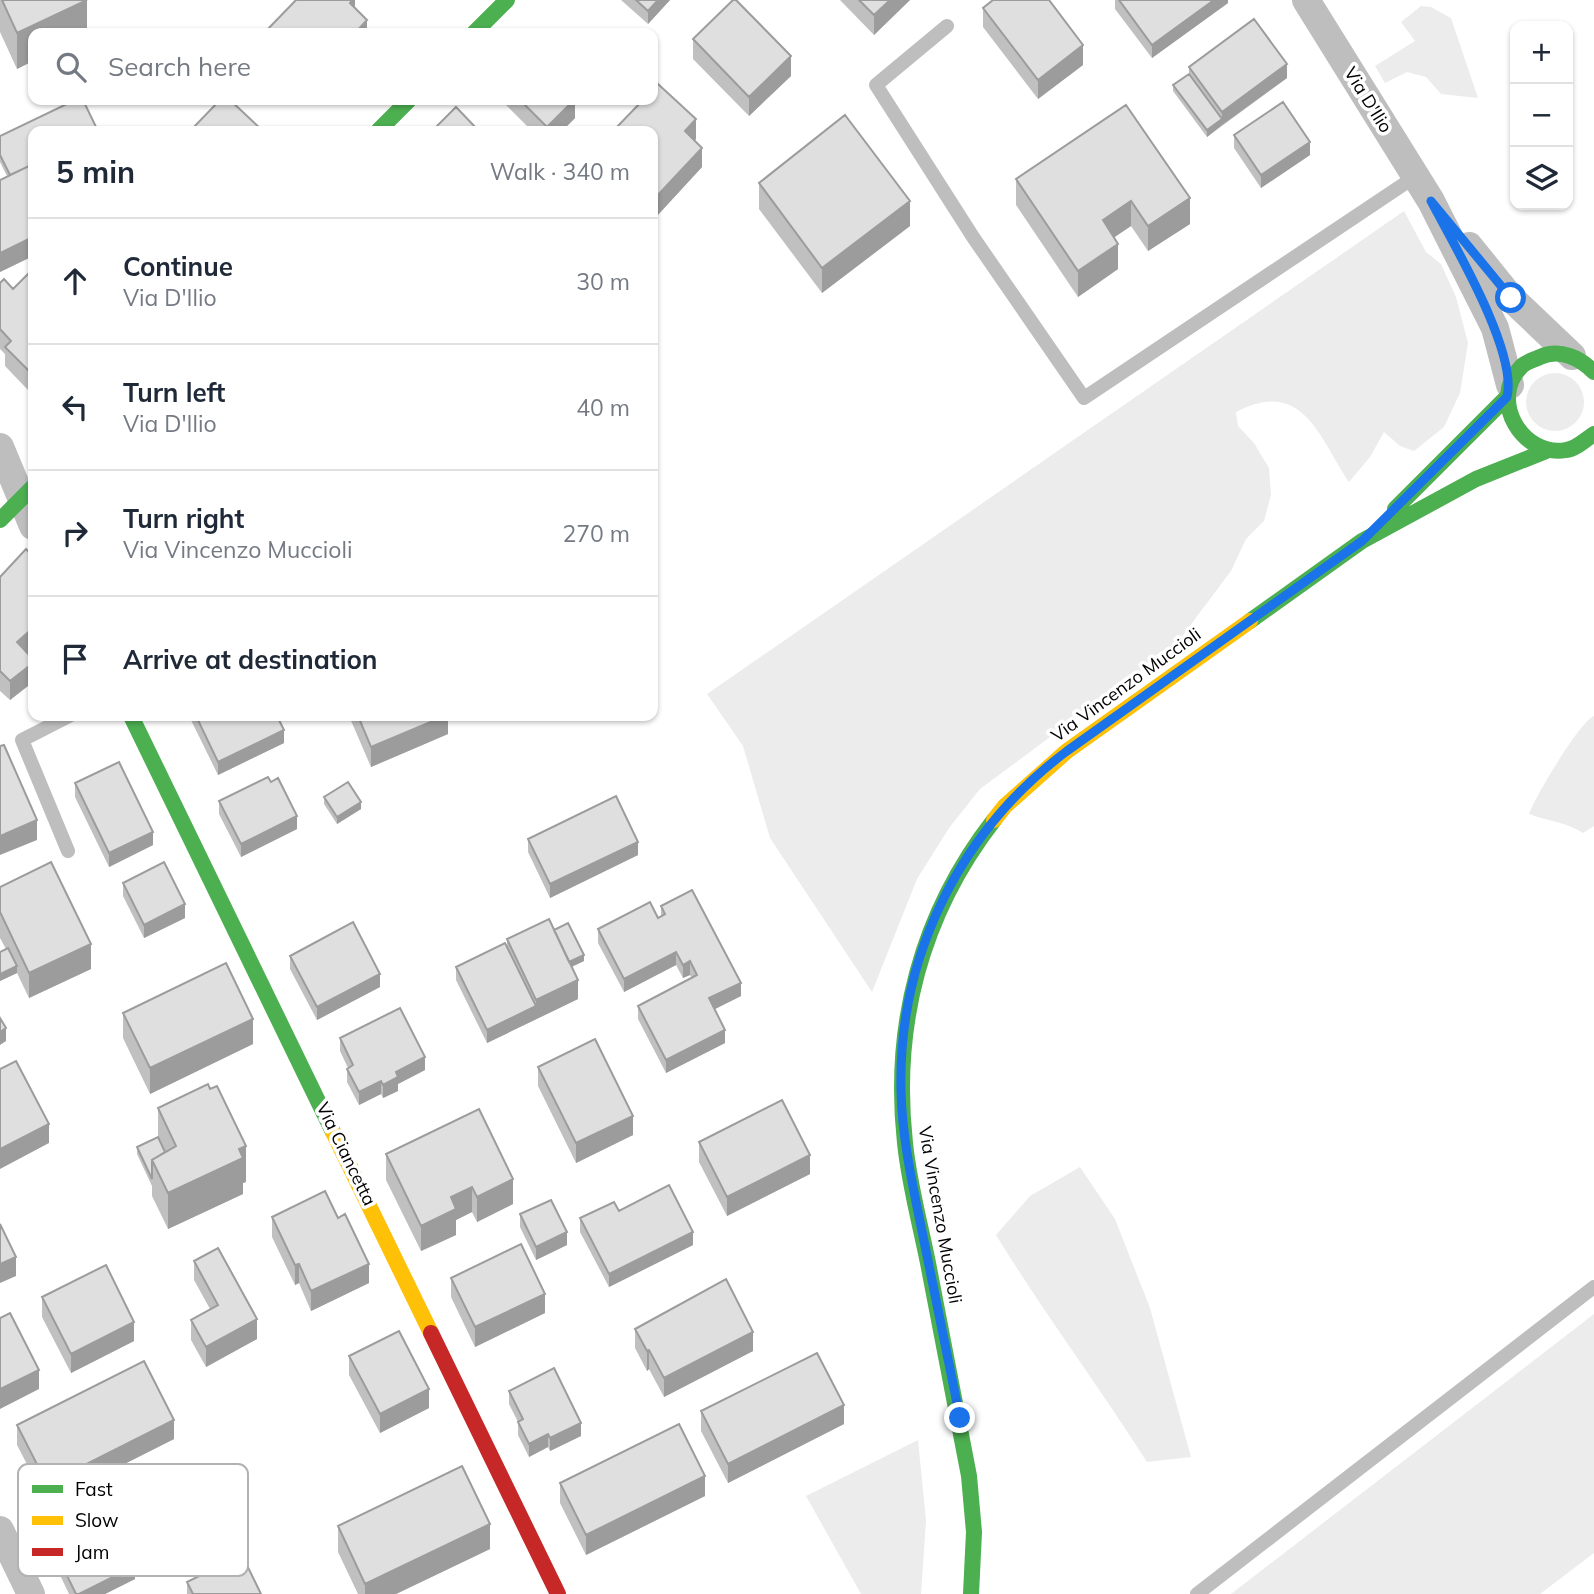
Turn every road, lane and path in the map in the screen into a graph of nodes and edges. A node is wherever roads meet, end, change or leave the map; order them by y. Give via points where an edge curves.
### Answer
1 (507, 0) edge
2 (1306, 0) edge
3 (947, 26) dead end
4 (479, 28) edge
5 (404, 105) edge
6 (383, 126) edge
7 (1416, 176) junction
8 (1431, 201) junction
9 (1583, 364) edge
10 (1509, 391) junction
11 (1591, 441) edge
12 (0, 447) edge
13 (1546, 451) junction
14 (27, 492) edge
15 (0, 520) edge
16 (1362, 541) junction
17 (59, 721) edge
18 (133, 721) edge
19 (68, 851) dead end
20 (1594, 1287) edge
21 (0, 1530) edge
22 (18, 1567) edge
23 (22, 1576) edge
24 (31, 1594) edge
25 (558, 1594) edge
26 (971, 1594) edge
27 (1197, 1594) edge

1 - 4 street
2 - 7 street, Via D'Ilio
3 - 7 lane via 876,85 1084,398
5 - 6 street
7 - 8 street, Via D'Ilio
8 - 9 street, Via D'Ilio via 1511,298
8 - 10 street, Via D'Ilio via 1495,328
9 - 10 street, Via Vincenzo Muccioli via 1557,354 1528,362
10 - 13 street via 1508,411 1521,437
10 - 16 street, Via Vincenzo Muccioli
11 - 13 street, Via Vincenzo Muccioli via 1572,450
12 - 14 street
13 - 16 street, Via Vincenzo Muccioli via 1476,479
14 - 15 street
16 - 26 street, Via Vincenzo Muccioli via 1031,780 970,851 932,921 906,1013 901,1090 905,1143 969,1475 974,1532
17 - 19 lane via 22,740
18 - 25 street, Via Ciancetta
20 - 27 lane
21 - 22 street
23 - 24 street

